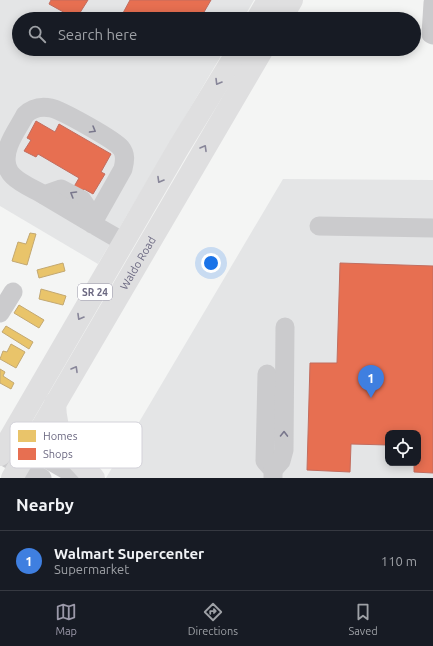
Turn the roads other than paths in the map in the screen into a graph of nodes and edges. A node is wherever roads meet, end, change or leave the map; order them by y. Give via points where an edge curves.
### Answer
1 (268, 0) edge
2 (292, 0) edge
3 (433, 2) edge
4 (261, 12) edge
5 (285, 12) edge
6 (433, 35) edge
7 (235, 56) edge
8 (259, 56) edge
9 (89, 221) junction
10 (319, 226) dead end
11 (433, 228) edge
12 (124, 242) junction
13 (13, 292) dead end
14 (0, 313) edge
15 (285, 327) dead end
16 (267, 374) dead end
17 (55, 403) junction
18 (20, 422) edge
19 (44, 422) edge
20 (56, 422) edge
21 (10, 439) edge
22 (4, 449) edge
23 (27, 468) edge
24 (38, 468) edge
25 (84, 468) edge
26 (273, 474) edge
27 (42, 478) edge
28 (80, 478) edge
29 (94, 478) edge

1 - 4 highway
2 - 5 highway
3 - 6 street
7 -> 12 highway, Waldo Road / SR 24
17 -> 8 highway, Waldo Road / SR 24
9 -> 9 street via 9,172 6,165 7,151 30,110 45,107 59,111 115,143 123,152 123,168
9 - 12 street
10 - 11 street
12 -> 18 highway, Waldo Road / SR 24
13 - 14 street
26 -> 15 street via 284,450
16 - 26 street via 265,461
17 - 19 highway, Waldo Road / SR 24
17 - 20 highway
21 -> 22 highway, Waldo Road / SR 24
23 - 27 street
24 - 28 street
25 - 29 highway

